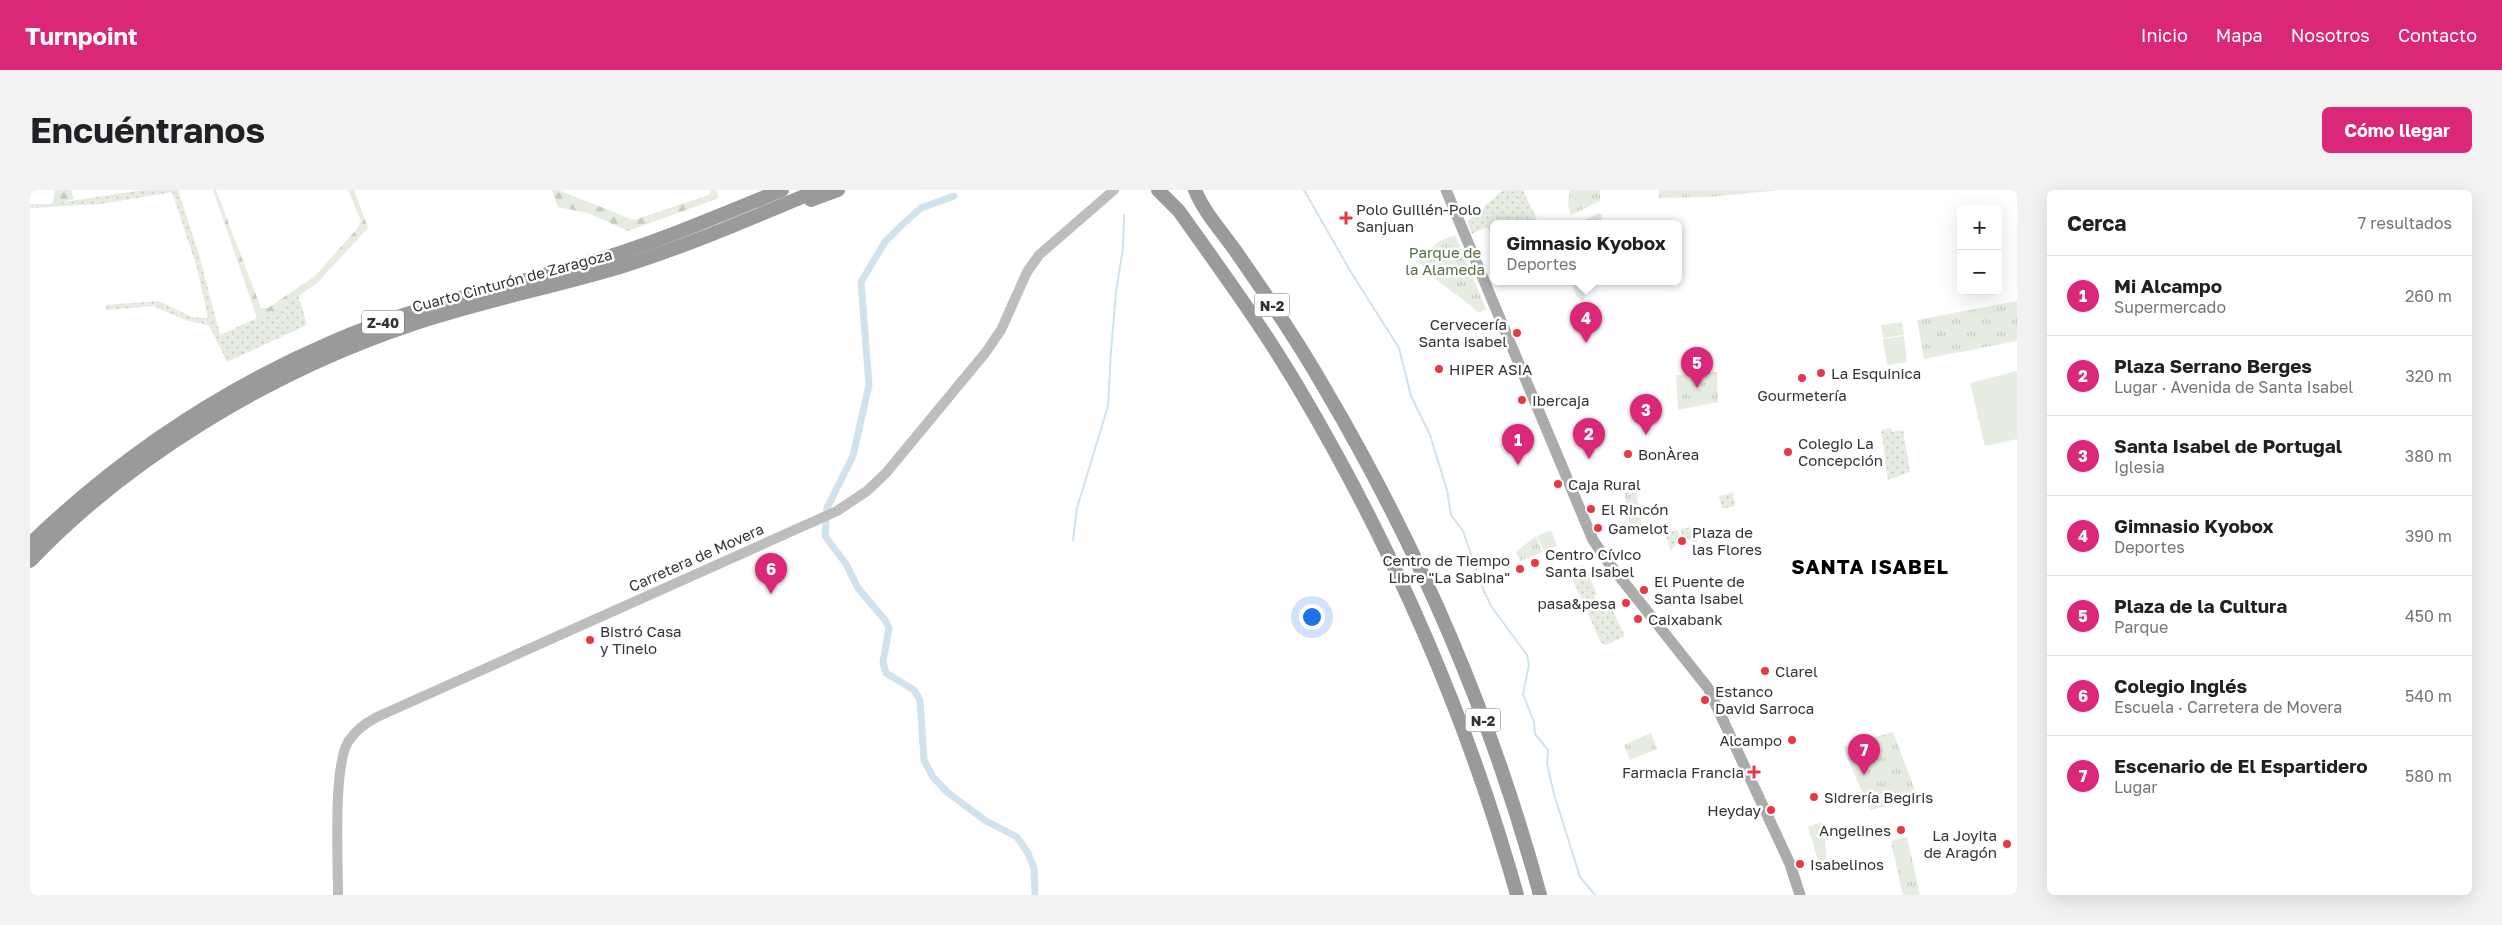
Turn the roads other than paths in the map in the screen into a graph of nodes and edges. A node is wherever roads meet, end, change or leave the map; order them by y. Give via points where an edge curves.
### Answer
1 (782, 190) edge
2 (819, 190) edge
3 (838, 190) edge
4 (1099, 190) edge
5 (1114, 190) edge
6 (1158, 190) edge
7 (1195, 190) edge
8 (1446, 190) edge
9 (1093, 208) junction
10 (756, 216) junction
11 (30, 544) edge
12 (30, 561) edge
13 (1781, 847) junction
14 (338, 895) edge
15 (1517, 895) edge
16 (1540, 895) edge
17 (1794, 895) edge
18 (1800, 895) edge

1 - 11 highway, Z-40 via 685,230 612,255 404,314 331,342 261,376 175,428 81,498
2 - 10 highway, Cuarto Cinturón de Zaragoza / Z-40
3 - 10 highway via 768,217
4 - 9 main road
5 - 9 main road, Carretera de Movera
6 - 15 highway, N-2 via 1174,204 1249,311 1297,386 1371,519 1446,682
7 - 16 highway, N-2 via 1344,421 1422,570 1489,735
8 - 13 main road via 1593,540 1708,688
9 - 14 main road, Carretera de Movera via 1039,255 1018,287 994,341 886,473 855,501 377,717 360,728 348,742 340,768
10 - 12 highway, Cuarto Cinturón de Zaragoza / Z-40 via 621,267 407,326 304,368 208,421 141,466 89,506
13 - 17 main road
13 - 18 main road

